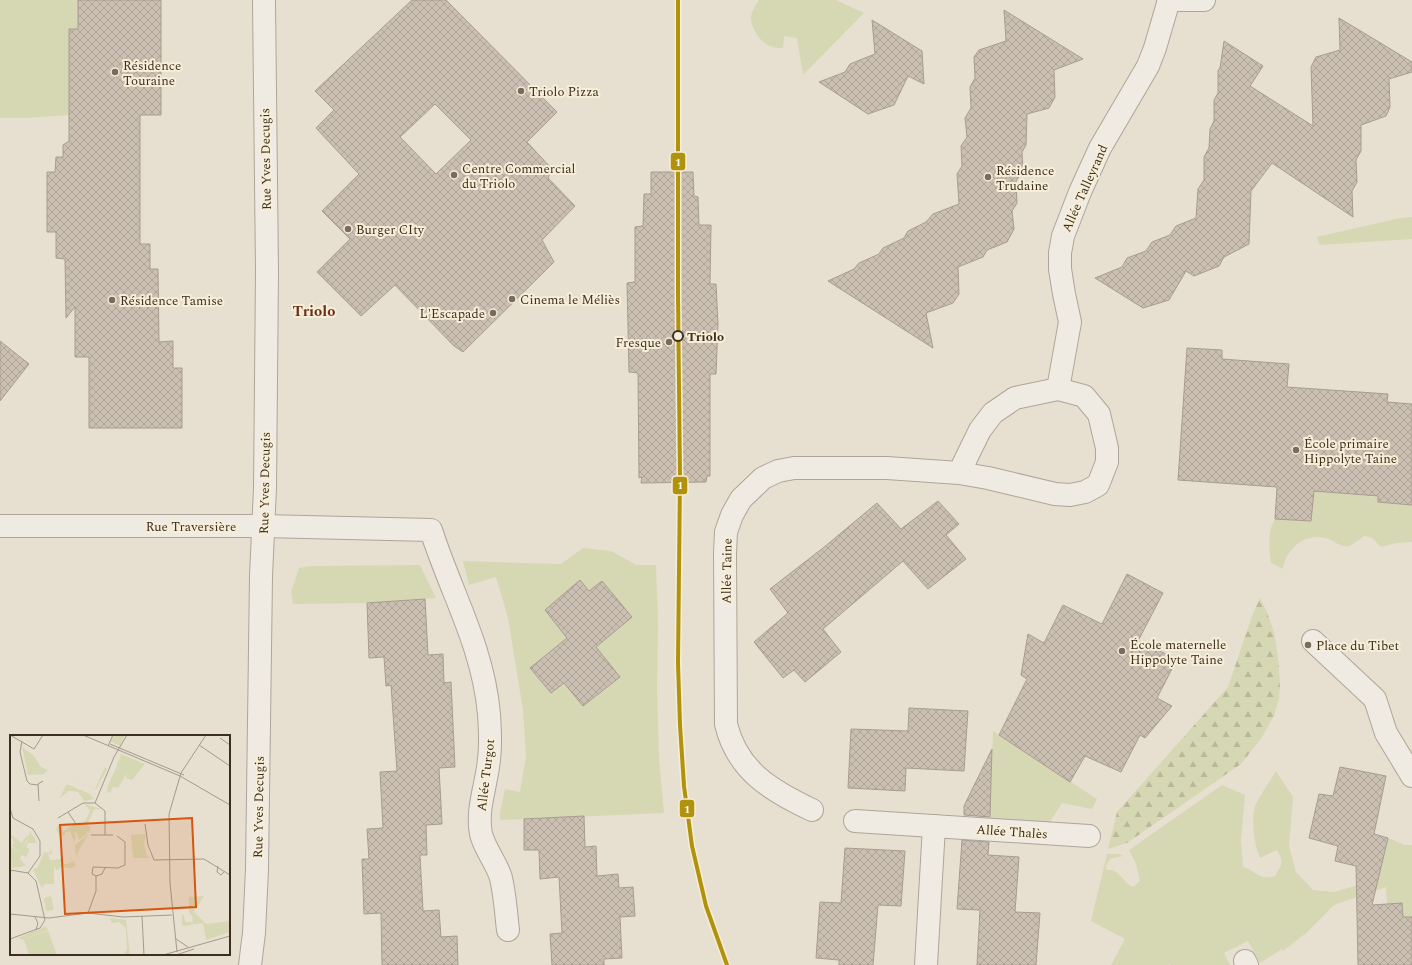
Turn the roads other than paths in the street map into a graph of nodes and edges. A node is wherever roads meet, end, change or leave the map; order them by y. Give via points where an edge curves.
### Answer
1 (264, 0) edge
2 (1168, 0) edge
3 (1204, 0) edge
4 (1058, 389) junction
5 (959, 473) junction
6 (0, 526) edge
7 (263, 526) junction
8 (431, 530) joint
9 (1313, 641) dead end
10 (1412, 776) edge
11 (812, 810) dead end
12 (855, 821) dead end
13 (934, 826) junction
14 (1089, 836) dead end
15 (508, 930) dead end
16 (250, 965) edge
17 (926, 965) edge

1 - 7 street, Rue Yves Decugis via 267,272
2 - 3 street
2 - 4 street, Allée Talleyrand via 1148,66 1097,155 1074,204 1063,236 1060,269 1070,322
4 - 5 street, Allée Taine via 1015,398 993,413 980,430
4 - 5 street, Allée Taine via 1084,396 1099,414 1107,448 1107,462 1098,485 1085,492 1055,494
5 - 11 street, Allée Taine via 887,468 794,468 778,471 763,478 741,499 732,515 726,532 725,553 726,724 737,754 750,771 786,798
6 - 7 street, Rue Traversière
7 - 8 street, Rue Traversière
7 - 16 street, Rue Yves Decugis via 257,869
8 - 15 street, Allée Turgot via 475,645 486,692 490,745 480,814 481,835 501,878
9 - 10 street via 1375,699 1386,733
12 - 13 street, Allée Thalès
13 - 14 street, Allée Thalès
13 - 17 street

